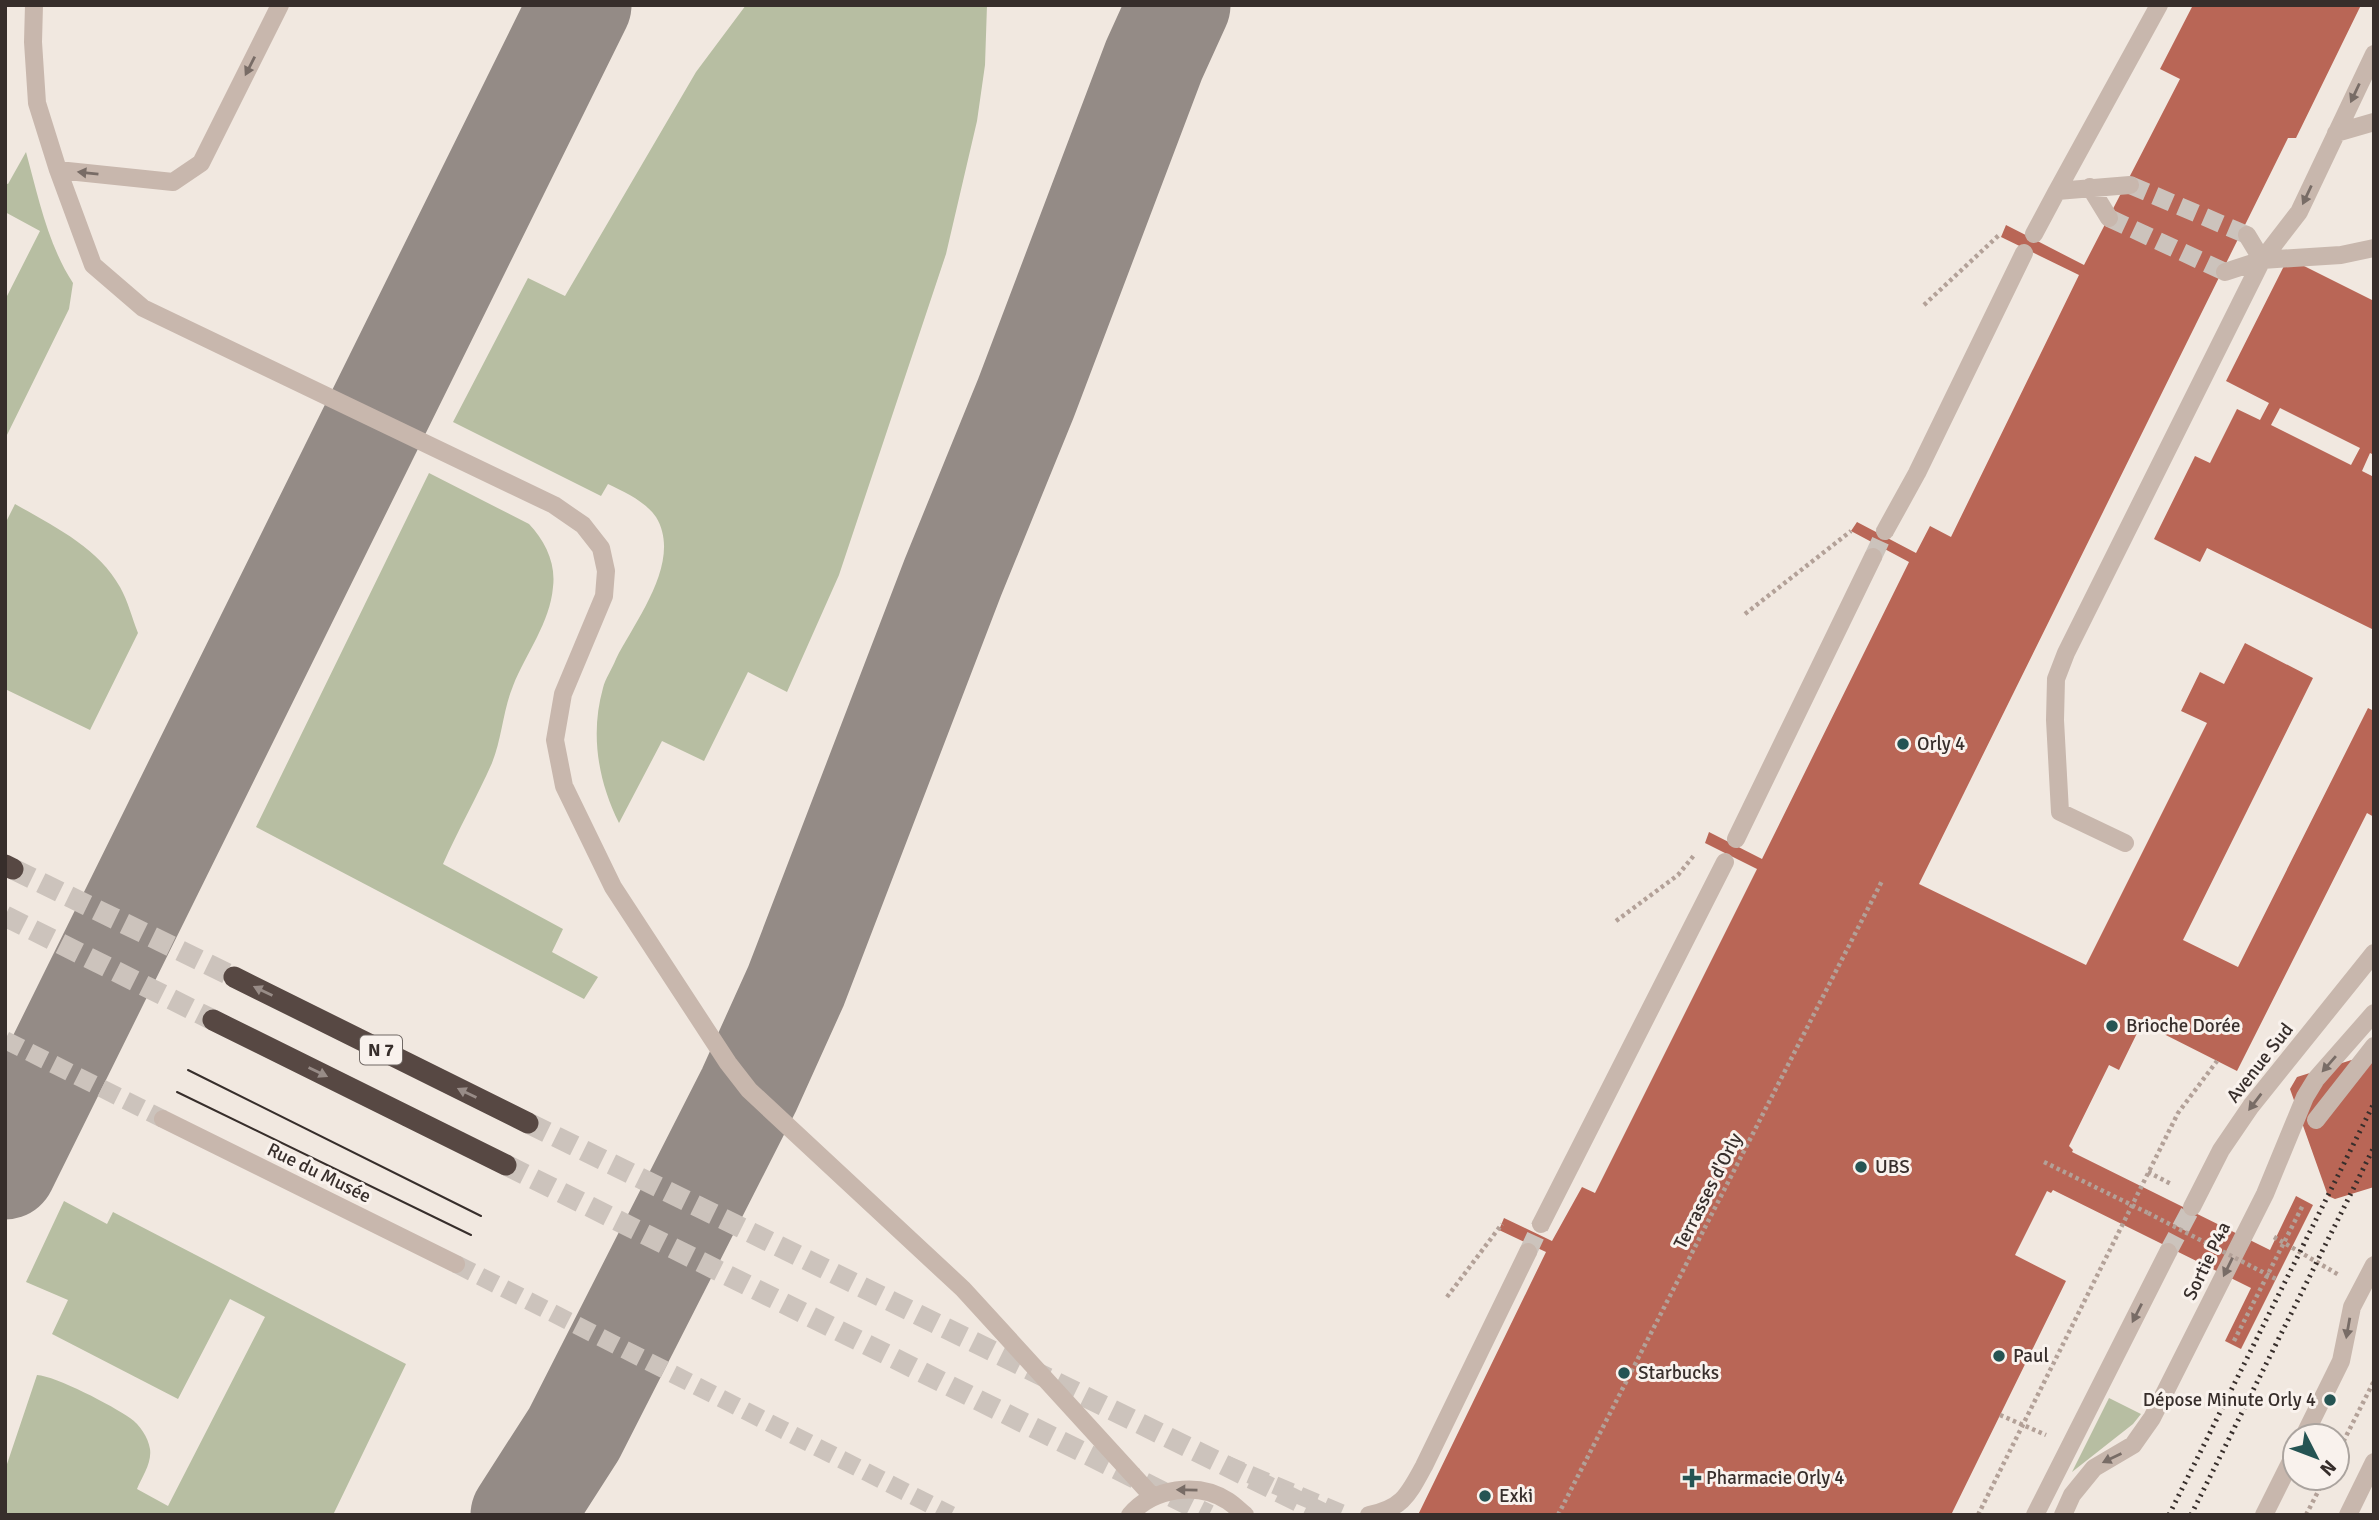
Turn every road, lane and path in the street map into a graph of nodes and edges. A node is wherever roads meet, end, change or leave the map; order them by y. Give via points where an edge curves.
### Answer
1 (34, 5) edge
2 (280, 5) edge
3 (2159, 5) edge
4 (2374, 54) edge
5 (2374, 122) edge
6 (2336, 133) junction
7 (58, 170) junction
8 (2130, 185) tunnel mouth
9 (2090, 187) junction
10 (2057, 191) junction
11 (2109, 218) tunnel mouth
12 (2003, 232) dead end
13 (2034, 234) dead end
14 (2247, 236) tunnel mouth
15 (2374, 248) edge
16 (2024, 253) dead end
17 (2262, 260) junction
18 (2225, 272) tunnel mouth
19 (1924, 304) dead end
20 (1851, 531) dead end
21 (1885, 531) tunnel mouth
22 (1873, 557) tunnel mouth
23 (1745, 614) dead end
24 (1736, 839) dead end
25 (2125, 843) dead end
26 (1699, 848) dead end
27 (1725, 862) dead end
28 (1882, 881) dead end
29 (1616, 921) dead end
30 (2374, 953) edge
31 (234, 977) tunnel mouth
32 (2374, 1013) edge
33 (213, 1020) tunnel mouth
34 (2374, 1046) edge
35 (2217, 1061) dead end
36 (163, 1119) tunnel mouth
37 (2316, 1120) dead end
38 (528, 1123) tunnel mouth
39 (2043, 1162) dead end
40 (506, 1165) tunnel mouth
41 (2303, 1205) dead end
42 (2192, 1207) tunnel mouth
43 (1502, 1224) dead end
44 (1541, 1224) tunnel mouth
45 (2271, 1235) dead end
46 (1528, 1252) tunnel mouth
47 (2168, 1252) tunnel mouth
48 (456, 1264) tunnel mouth
49 (2374, 1265) edge
50 (2267, 1275) junction
51 (2276, 1279) dead end
52 (2346, 1279) dead end
53 (1447, 1297) dead end
54 (2234, 1341) dead end
55 (2374, 1381) edge
56 (2000, 1415) dead end
57 (2311, 1422) edge
58 (2022, 1425) junction
59 (2351, 1426) edge
60 (2069, 1446) junction
61 (2374, 1462) edge
62 (2281, 1482) edge
63 (2318, 1492) edge
64 (1153, 1497) junction
65 (1130, 1515) edge
66 (1245, 1515) edge
67 (1368, 1515) edge
68 (1558, 1515) edge
69 (1978, 1515) edge
70 (2035, 1515) edge
71 (2063, 1515) edge
72 (2264, 1515) edge
73 (2306, 1515) edge
74 (2348, 1515) edge

1 - 7 street via 37,103
2 -> 7 street via 201,163 173,182
3 - 10 street
4 -> 6 street
5 - 6 street
6 -> 17 street via 2299,212
7 - 64 street via 93,265 143,308 554,505 583,525 601,548 606,571 604,596 563,694 555,740 564,786 613,887 749,1090 963,1289
8 - 9 street
9 - 10 street
9 - 11 street
10 - 13 street
12 - 19 path
14 - 17 street
15 - 17 street
16 - 21 street
17 - 18 street
17 - 25 street via 2056,680 2060,811
20 - 23 path
22 - 24 street
26 - 29 path via 1678,875
27 - 44 street
28 - 68 path, Terrasses d'Orly
30 -> 42 street, Avenue Sud via 2251,1106 2221,1150
38 -> 31 highway, N 7
32 -> 71 street, Sortie P4a via 2305,1097 2265,1194 2152,1418 2133,1445 2094,1468
33 -> 40 highway, N 7
34 - 37 street
35 - 58 path via 2178,1113
36 - 48 street, Rue du Musée
39 - 50 path, bridge
41 - 50 path, bridge
43 - 53 path
45 - 52 path
46 - 67 street via 1407,1496 1387,1511
47 -> 60 street
49 -> 57 street via 2352,1307 2341,1362
50 - 51 path, bridge
50 - 54 path, bridge
55 - 59 path
56 - 58 path
58 - 60 path
58 - 69 path
60 - 70 street
61 - 74 street
62 - 72 street
63 - 73 path
64 - 65 street
66 -> 64 street via 1226,1499 1202,1490 1177,1489

